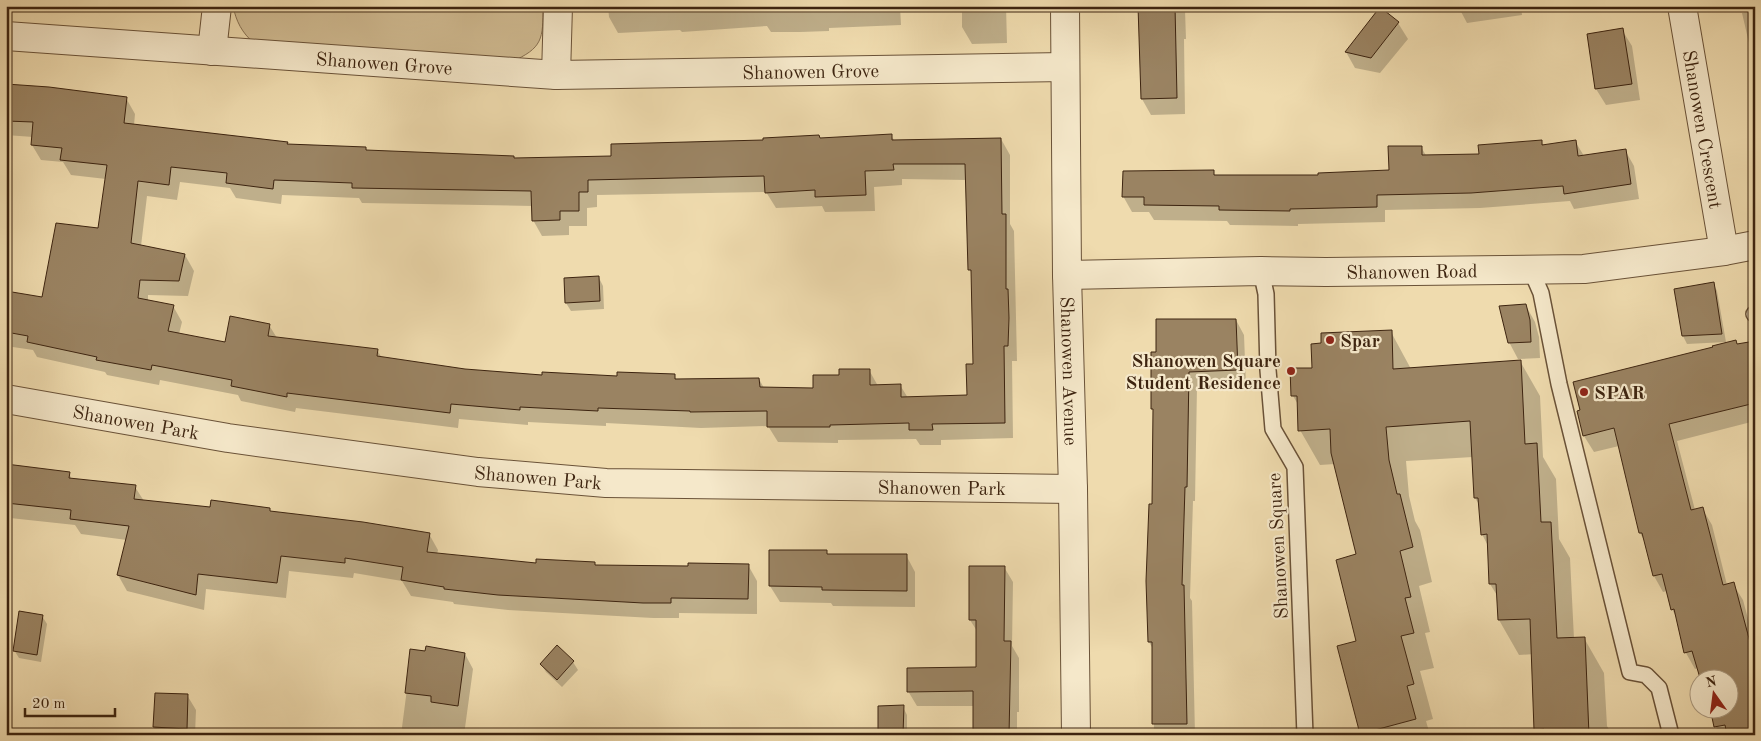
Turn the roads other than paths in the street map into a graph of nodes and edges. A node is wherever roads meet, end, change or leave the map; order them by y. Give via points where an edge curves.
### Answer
1 (217, 6) edge
2 (558, 6) edge
3 (1065, 6) edge
4 (1682, 6) edge
5 (6, 36) edge
6 (212, 51) junction
7 (1065, 67) junction
8 (556, 75) junction
9 (1755, 245) edge
10 (1724, 251) junction
11 (1532, 270) junction
12 (1261, 271) junction
13 (1067, 274) junction
14 (6, 398) edge
15 (1074, 489) junction
16 (1076, 735) edge
17 (1305, 735) edge
18 (1672, 735) edge

1 - 6 street
2 - 8 street
3 - 7 street, Shanowen Avenue
4 - 10 street, Shanowen Crescent
5 - 6 street, Shanowen Grove
6 - 8 street, Shanowen Grove
7 - 8 street, Shanowen Grove
7 - 13 street, Shanowen Avenue
9 - 10 street, Shanowen Road
10 - 11 street, Shanowen Road via 1584,269
11 - 12 street, Shanowen Road
11 - 18 lane via 1541,293 1630,672 1646,675 1659,688
12 - 13 street, Shanowen Road
12 - 17 lane, Shanowen Square via 1266,294 1272,429 1295,467
13 - 15 street, Shanowen Avenue
14 - 15 street, Shanowen Park via 238,440 478,472 606,483
15 - 16 street, Shanowen Avenue

